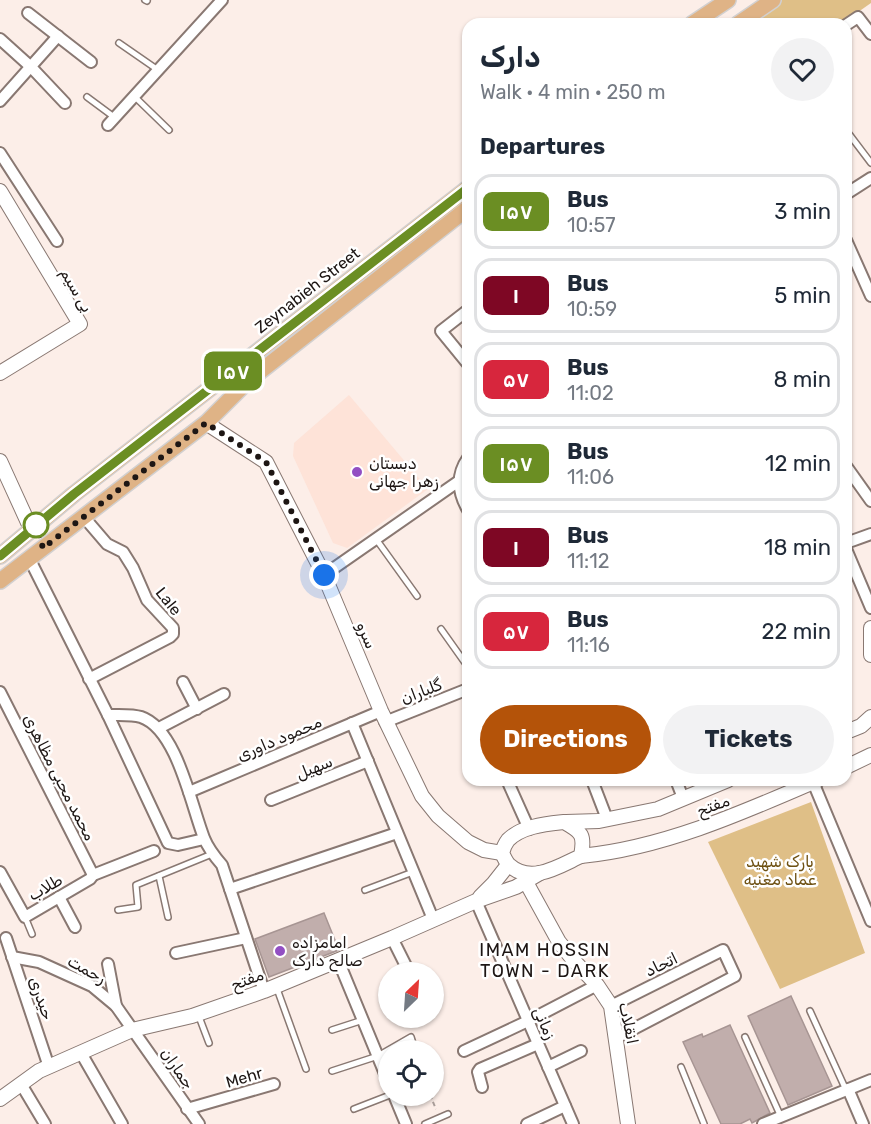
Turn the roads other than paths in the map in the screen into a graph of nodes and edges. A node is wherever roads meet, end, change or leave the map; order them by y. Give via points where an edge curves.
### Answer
1 (222, 0) edge
2 (728, 0) edge
3 (773, 0) edge
4 (28, 12) dead end
5 (701, 18) edge
6 (747, 18) edge
7 (852, 21) edge
8 (871, 34) edge
9 (58, 36) junction
10 (0, 39) edge
11 (119, 43) dead end
12 (91, 62) dead end
13 (31, 68) junction
14 (158, 70) junction
15 (134, 96) junction
16 (87, 98) dead end
17 (0, 101) edge
18 (65, 103) dead end
19 (111, 121) joint
20 (169, 130) dead end
21 (852, 138) edge
22 (0, 153) edge
23 (871, 163) edge
24 (871, 178) edge
25 (852, 190) edge
26 (0, 191) edge
27 (462, 193) edge
28 (462, 213) edge
29 (57, 241) dead end
30 (852, 253) edge
31 (871, 296) edge
32 (462, 314) edge
33 (462, 356) edge
34 (0, 373) edge
35 (206, 423) junction
36 (0, 461) edge
37 (462, 469) edge
38 (852, 474) edge
39 (459, 481) junction
40 (462, 499) edge
41 (871, 501) edge
42 (83, 516) junction
43 (31, 529) junction
44 (870, 534) edge
45 (376, 539) junction
46 (852, 541) edge
47 (0, 556) edge
48 (29, 558) junction
49 (852, 563) edge
50 (324, 575) junction
51 (0, 581) edge
52 (417, 596) dead end
53 (871, 608) edge
54 (871, 628) edge
55 (441, 629) dead end
56 (871, 655) edge
57 (462, 659) edge
58 (89, 679) junction
59 (183, 682) dead end
60 (0, 692) edge
61 (462, 693) edge
62 (224, 694) dead end
63 (197, 709) junction
64 (108, 715) junction
65 (383, 716) junction
66 (871, 717) edge
67 (352, 723) junction
68 (159, 728) junction
69 (852, 730) edge
70 (871, 755) edge
71 (368, 761) junction
72 (852, 764) edge
73 (510, 786) edge
74 (594, 786) edge
75 (678, 786) edge
76 (713, 786) edge
77 (804, 786) edge
78 (818, 786) edge
79 (189, 792) junction
80 (683, 798) junction
81 (271, 801) dead end
82 (607, 819) junction
83 (564, 822) junction
84 (529, 829) junction
85 (397, 833) junction
86 (204, 839) junction
87 (154, 851) dead end
88 (212, 854) junction
89 (580, 856) junction
90 (505, 859) junction
91 (0, 872) edge
92 (413, 872) junction
93 (540, 873) junction
94 (93, 875) junction
95 (159, 876) junction
96 (526, 882) junction
97 (230, 889) junction
98 (365, 890) dead end
99 (59, 897) junction
100 (476, 901) junction
101 (118, 910) dead end
102 (24, 917) junction
103 (168, 917) dead end
104 (433, 919) junction
105 (871, 921) edge
106 (75, 927) dead end
107 (32, 934) dead end
108 (6, 938) dead end
109 (246, 938) junction
110 (392, 938) junction
111 (176, 953) dead end
112 (12, 957) junction
113 (338, 960) junction
114 (404, 962) edge
115 (108, 964) dead end
116 (597, 985) junction
117 (270, 988) junction
118 (116, 1006) junction
119 (611, 1006) junction
120 (810, 1011) dead end
121 (198, 1014) junction
122 (363, 1020) junction
123 (528, 1021) junction
124 (132, 1030) junction
125 (332, 1030) dead end
126 (745, 1036) dead end
127 (616, 1038) junction
128 (209, 1044) dead end
129 (538, 1044) junction
130 (464, 1051) dead end
131 (581, 1051) dead end
132 (81, 1053) junction
133 (378, 1056) joint
134 (49, 1067) junction
135 (548, 1067) junction
136 (681, 1067) dead end
137 (306, 1069) dead end
138 (332, 1071) dead end
139 (871, 1080) edge
140 (21, 1084) junction
141 (273, 1084) dead end
142 (482, 1087) dead end
143 (847, 1090) junction
144 (0, 1097) edge
145 (378, 1100) edge
146 (397, 1106) edge
147 (565, 1106) junction
148 (187, 1109) junction
149 (354, 1109) dead end
150 (448, 1114) dead end
151 (781, 1117) junction
152 (45, 1124) edge
153 (122, 1124) edge
154 (199, 1124) edge
155 (406, 1124) edge
156 (425, 1124) edge
157 (528, 1124) edge
158 (573, 1124) edge
159 (628, 1124) edge
160 (704, 1124) edge
161 (763, 1124) edge
162 (863, 1124) edge

1 - 14 street
2 - 5 main road
3 - 6 main road
4 - 9 street
7 - 8 street via 858,17
9 - 12 street
9 - 13 street
10 - 13 street
11 - 14 lane
13 - 17 street
13 - 18 street
14 - 15 street
15 - 19 street
15 - 20 lane
16 - 19 lane
21 - 23 lane
22 - 29 street
24 - 25 street
26 - 34 street, بی سیم via 80,324
27 - 43 main road, Zeynabieh Street
28 - 35 main road via 248,381
30 - 31 street
32 - 33 street via 441,330
35 - 42 main road
35 - 50 street, سرو via 266,462
36 - 43 street
37 - 39 street
38 - 41 street
39 - 40 street
39 - 45 street
42 - 48 main road
42 - 58 street, Lale via 107,544 123,552 147,600 173,634
43 - 47 main road, Zeynabieh Street
44 - 46 street
45 - 50 street
45 - 52 lane
48 - 51 main road
48 - 58 street
49 - 53 street
50 - 65 street, سرو
54 - 56 street
55 - 57 lane
58 - 64 street
59 - 63 street
60 - 94 street, محمد محبی مظاهری
61 - 65 street, گلباران
62 - 63 street
63 - 68 street
64 - 68 street via 140,717
64 - 86 street via 168,843 178,845
65 - 67 street, محمود داوری
65 - 90 street, سرو via 422,796 438,816 468,842
66 - 69 street
67 - 71 street
67 - 79 street, محمود داوری
68 - 79 street
70 - 72 street
71 - 81 street, سهیل
71 - 85 street
73 - 84 street
74 - 82 street
75 - 80 street
76 - 80 street, مفتح
77 - 89 street, مفتح via 711,824 620,850
78 - 105 street
79 - 86 street
80 - 82 street, مفتح via 658,809
82 - 83 street, مفتح
83 - 84 street
83 - 89 street via 582,836
84 - 90 street via 506,842
85 - 92 street
85 - 97 street
86 - 88 street
87 - 94 street, طلاب
88 - 95 lane
88 - 97 street via 222,865
89 - 93 street
90 - 93 street via 520,872
90 - 100 street via 493,884
91 - 102 street, طلاب
92 - 98 lane
92 - 104 street
93 - 96 street, مفتح
94 - 99 street, طلاب
95 - 101 lane via 136,885 138,907
95 - 103 lane
96 - 100 street, مفتح
96 - 116 street, انقلاب via 559,942
97 - 109 street
99 - 102 street, طلاب
99 - 106 street
100 - 104 street, مفتح
100 - 123 street, زمانی
102 - 107 lane
104 - 110 street, مفتح
108 - 112 street, حیدری
109 - 111 street
109 - 117 street
110 - 113 street, مفتح
110 - 114 street
112 - 118 street, رحمت via 39,962 92,986
112 - 134 street, حیدری
113 - 117 street, مفتح
113 - 122 street
115 - 118 street
116 - 119 street, انقلاب
116 - 123 street
117 - 121 street, مفتح
117 - 137 lane
118 - 124 street, رحمت
119 - 127 street, انقلاب
119 - 127 street, اتحاد via 723,950 735,976
120 - 143 lane
121 - 124 street, مفتح
121 - 128 lane
122 - 125 lane
122 - 133 street
123 - 129 street, زمانی
123 - 130 street
124 - 132 street, مفتح
124 - 148 street, جماران
126 - 151 lane
127 - 159 street, انقلاب
129 - 135 street, زمانی
129 - 142 street via 480,1069
131 - 135 street
132 - 134 street, مفتح
132 - 153 street
133 - 138 lane
134 - 140 street, مفتح
135 - 147 street, زمانی
136 - 160 lane
139 - 143 street
140 - 144 street, مفتح
140 - 152 street
141 - 148 street, Mehr
143 - 151 street
143 - 162 street
145 - 149 lane
146 - 155 street
147 - 157 street
147 - 158 street, زمانی
148 - 154 street, جماران
150 - 156 lane
151 - 161 street

